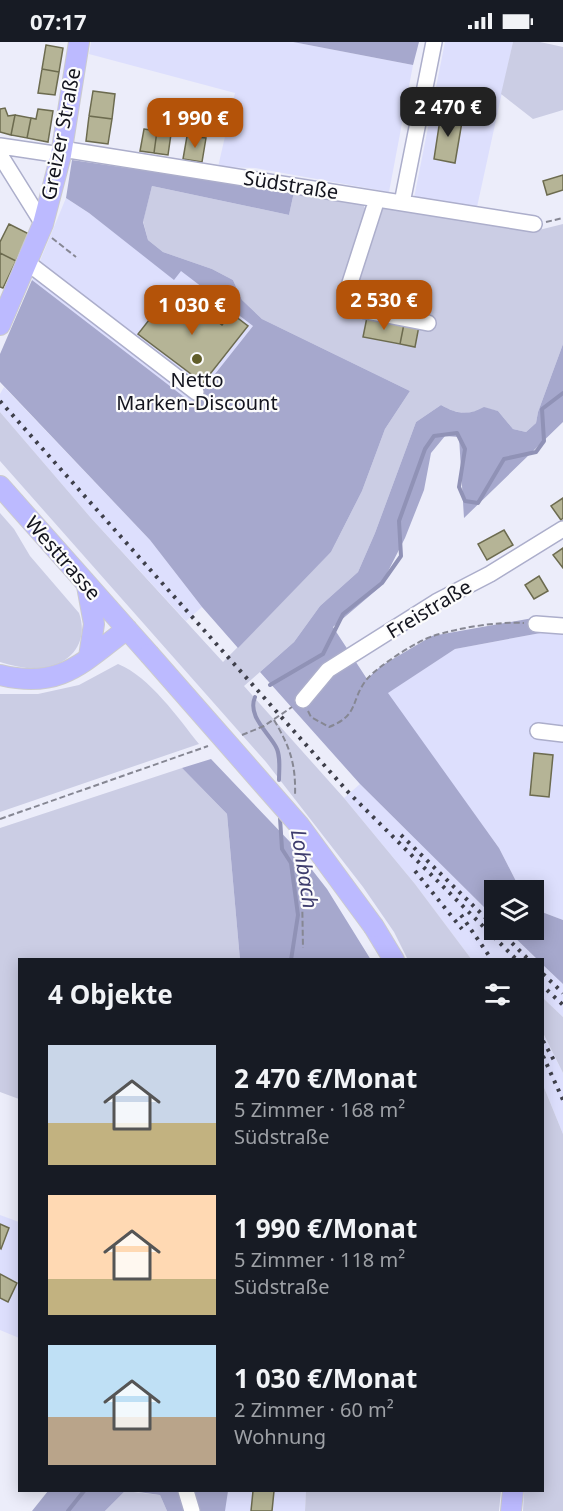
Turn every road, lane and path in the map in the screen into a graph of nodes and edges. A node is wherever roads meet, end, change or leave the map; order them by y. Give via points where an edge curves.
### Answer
1 (79, 42) edge
2 (434, 42) edge
3 (0, 146) edge
4 (62, 152) junction
5 (0, 155) edge
6 (377, 199) junction
7 (402, 203) junction
8 (563, 218) edge
9 (534, 224) joint
10 (42, 227) junction
11 (76, 257) dead end
12 (28, 263) junction
13 (428, 323) dead end
14 (0, 325) edge
15 (196, 392) dead end
16 (0, 486) edge
17 (563, 530) edge
18 (87, 585) junction
19 (536, 624) joint
20 (563, 626) edge
21 (127, 629) junction
22 (89, 657) junction
23 (0, 675) edge
24 (303, 699) junction
25 (538, 731) dead end
26 (563, 734) edge
27 (235, 737) dead end
28 (217, 743) dead end
29 (0, 819) edge
30 (393, 958) edge
31 (186, 1492) edge
32 (513, 1492) edge
33 (192, 1511) edge
34 (512, 1511) edge

1 - 4 main road, Greizer Straße
2 - 7 street
3 - 4 street, Südstraße
4 - 6 street, Südstraße
4 - 10 main road, Greizer Straße
5 - 10 street
6 - 7 street, Südstraße
6 - 13 street via 349,286 353,303 366,311
7 - 9 street, Südstraße
8 - 9 path
10 - 11 path
10 - 12 main road, Greizer Straße
12 - 14 main road, Greizer Straße
12 - 15 street
16 - 18 main road, Westtrasse
17 - 24 street, Freistraße via 436,602 328,670
18 - 21 main road, Westtrasse
18 - 22 main road via 94,624
19 - 20 street
19 - 24 path via 506,622 432,636 381,666 367,680 344,722 329,728 311,717
21 - 22 main road
21 - 30 main road, Westtrasse, bridge via 299,825
22 - 23 main road via 52,678 32,681
24 - 27 path via 264,726
25 - 26 street
28 - 29 path
31 - 33 street
32 - 34 main road

